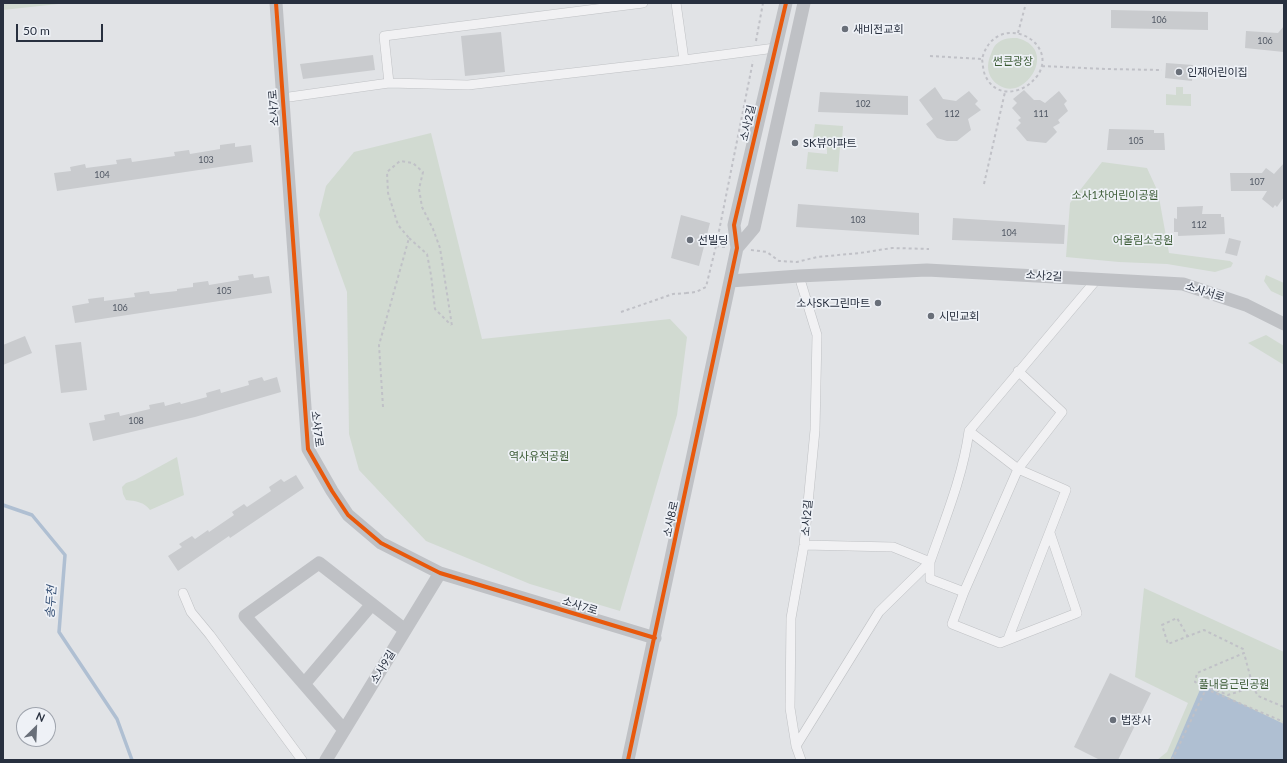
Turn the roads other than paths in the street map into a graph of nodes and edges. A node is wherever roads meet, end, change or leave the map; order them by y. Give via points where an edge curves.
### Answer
1 (276, 3) edge
2 (643, 3) edge
3 (676, 3) edge
4 (786, 3) edge
5 (804, 3) edge
6 (775, 48) junction
7 (684, 60) junction
8 (389, 84) junction
9 (282, 98) junction
10 (737, 248) junction
11 (799, 276) junction
12 (1097, 279) junction
13 (730, 281) junction
14 (1284, 324) edge
15 (1018, 371) junction
16 (969, 431) junction
17 (1018, 469) junction
18 (1050, 533) junction
19 (804, 545) junction
20 (930, 562) junction
21 (440, 573) junction
22 (964, 592) junction
23 (183, 593) dead end
24 (372, 604) junction
25 (405, 630) junction
26 (655, 638) junction
27 (1008, 639) junction
28 (304, 684) junction
29 (344, 730) junction
30 (796, 746) junction
31 (302, 760) edge
32 (326, 760) edge
33 (628, 760) edge
34 (801, 760) edge

1 - 9 street, 소사7로
2 - 8 street via 384,36
3 - 7 street
4 - 6 street, 소사2길
5 - 10 street via 754,228
6 - 7 street
6 - 10 street, 소사2길 via 734,225
7 - 8 street via 468,85
8 - 9 street
9 - 21 street, 소사7로 via 308,449 348,515 381,543
10 - 13 street, 소사8로
11 - 12 street, 소사2길 via 927,270
11 - 13 street, 소사2길
11 - 19 street, 소사2길 via 817,335 815,430
12 - 14 street, 소사서로 via 1182,284 1246,305
12 - 15 street
13 - 26 street, 소사8로
15 - 16 street
15 - 17 street via 1062,412
16 - 17 street
16 - 20 street via 967,447
17 - 18 street via 1066,490
17 - 22 street
18 - 27 street
18 - 27 street via 1077,613
19 - 20 street via 893,547
19 - 30 street, 소사2길 via 791,618 790,708
20 - 22 street via 930,579
20 - 30 street via 879,612
21 - 25 street, 소사9길
21 - 26 street, 소사7로
22 - 27 street via 952,624 1000,643
23 - 31 street via 191,612
24 - 25 street
24 - 28 street
24 - 28 street via 319,563 245,616
25 - 29 street, 소사9길
26 - 33 street, 소사8로
28 - 29 street
29 - 32 street, 소사9길
30 - 34 street, 소사2길

